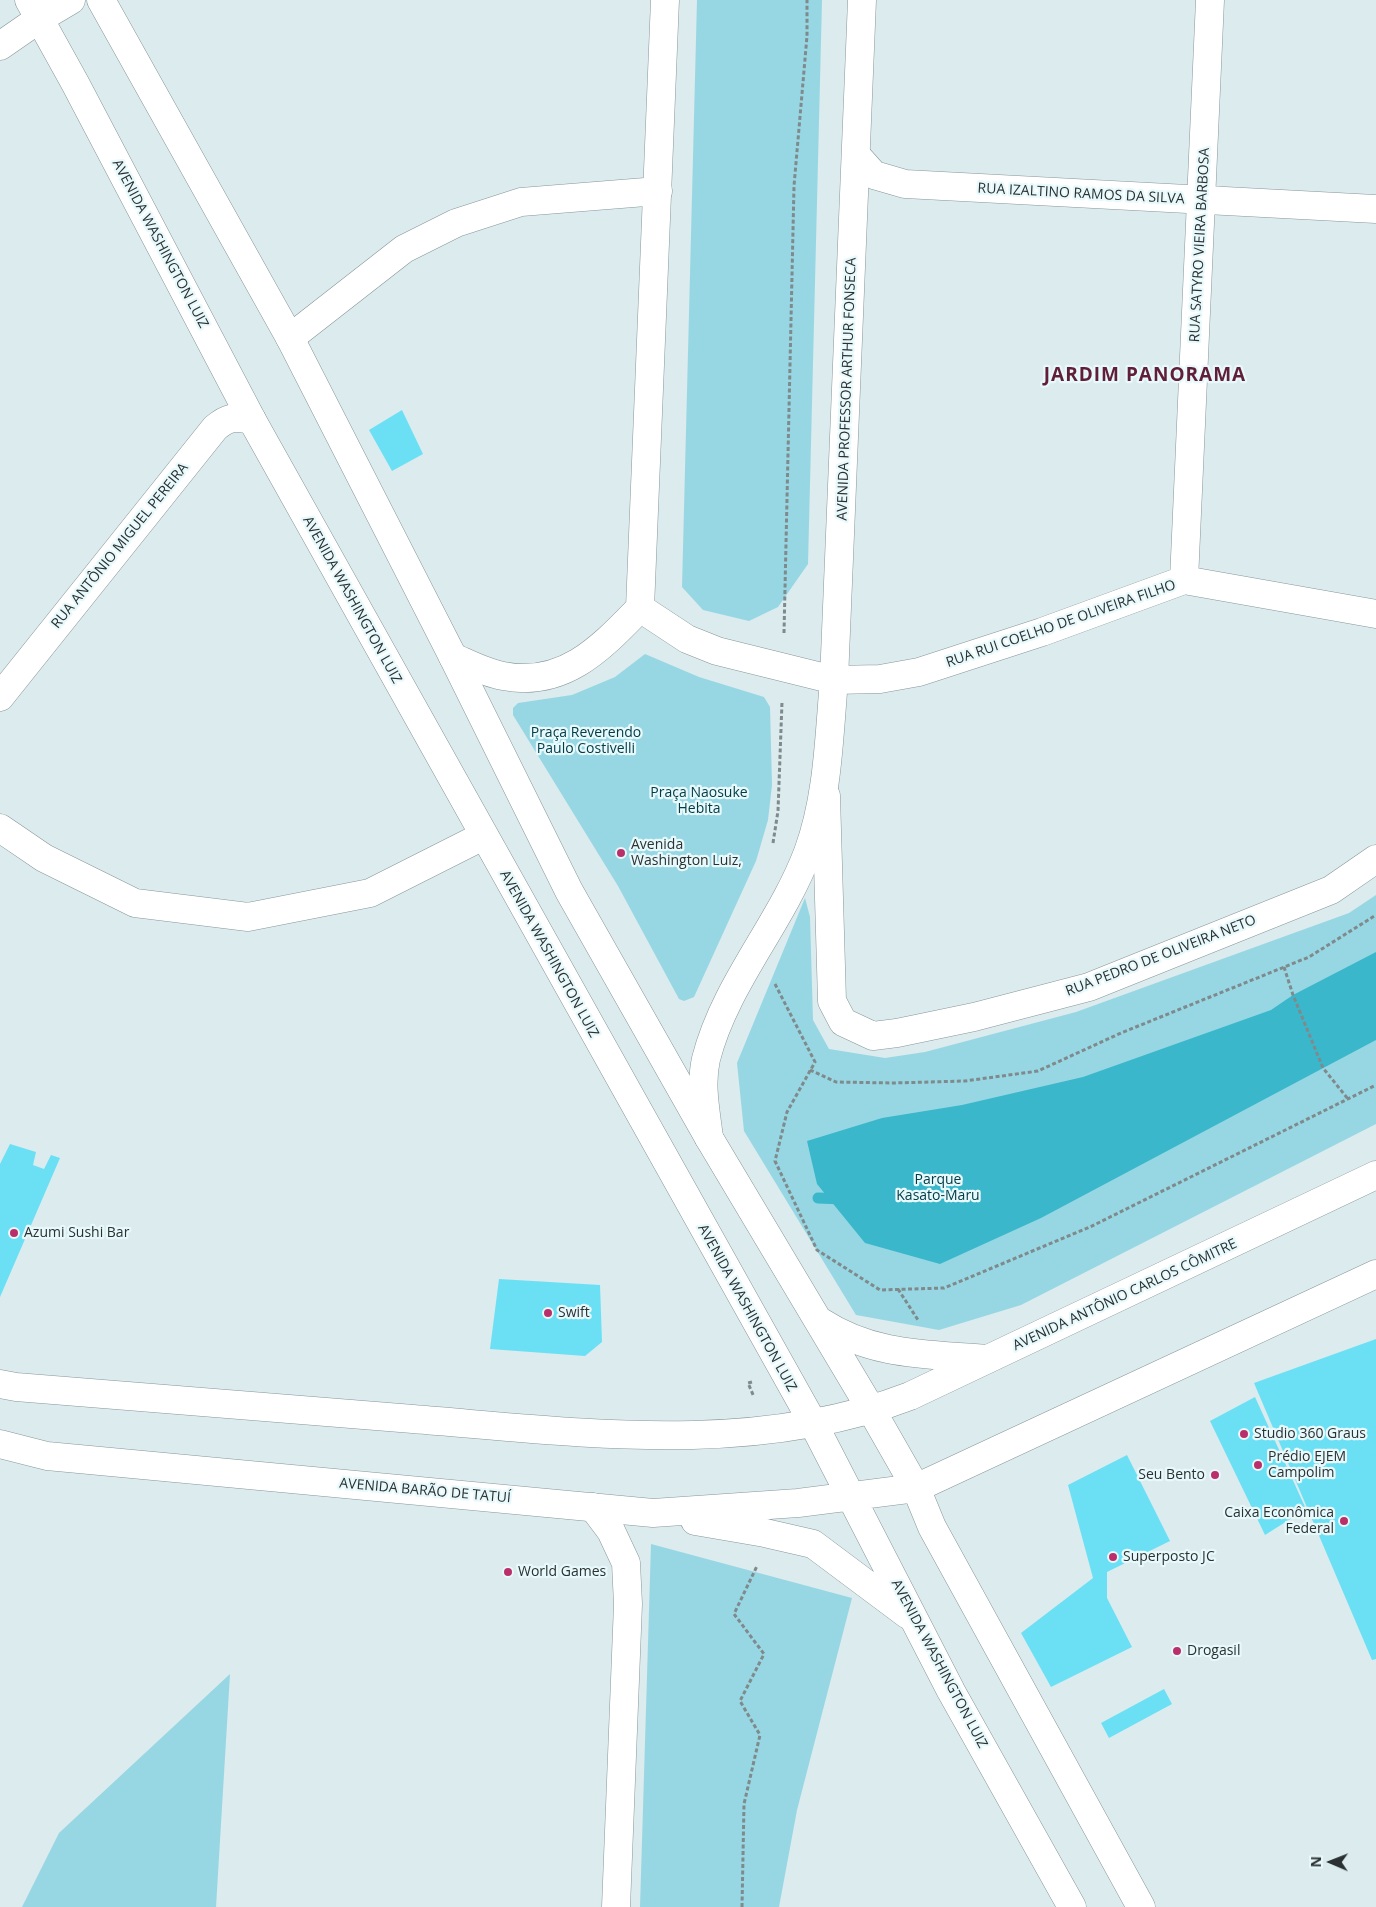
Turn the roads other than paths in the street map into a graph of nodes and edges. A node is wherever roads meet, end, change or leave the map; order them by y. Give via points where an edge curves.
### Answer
1 (71, 0) edge
2 (101, 0) edge
3 (665, 0) edge
4 (862, 0) edge
5 (1210, 0) edge
6 (34, 9) edge
7 (0, 46) edge
8 (857, 156) junction
9 (658, 191) junction
10 (1202, 201) junction
11 (1376, 209) edge
12 (290, 338) junction
13 (252, 420) junction
14 (1184, 580) junction
15 (640, 608) junction
16 (1376, 614) edge
17 (453, 657) junction
18 (834, 680) junction
19 (0, 697) edge
20 (825, 778) junction
21 (0, 828) edge
22 (483, 836) junction
23 (1376, 859) edge
24 (832, 1001) joint
25 (710, 1138) junction
26 (1376, 1175) edge
27 (1376, 1274) edge
28 (820, 1322) junction
29 (988, 1360) junction
30 (0, 1384) edge
31 (872, 1411) junction
32 (812, 1423) junction
33 (0, 1444) edge
34 (916, 1488) junction
35 (850, 1496) junction
36 (592, 1507) junction
37 (653, 1513) junction
38 (913, 1619) junction
39 (616, 1907) edge
40 (1072, 1907) edge
41 (1140, 1907) edge

1 - 6 main road
2 - 12 main road
3 - 9 main road
4 - 8 main road, AVENIDA PROFESSOR ARTHUR FONSECA
5 - 10 main road, RUA SATYRO VIEIRA BARBOSA
6 - 7 main road
6 - 13 main road, AVENIDA WASHINGTON LUIZ
8 - 10 main road, RUA IZALTINO RAMOS DA SILVA via 874,175 905,184
8 - 18 main road, AVENIDA PROFESSOR ARTHUR FONSECA
9 - 12 main road via 521,202 456,224 404,249
9 - 15 main road
10 - 11 main road, RUA IZALTINO RAMOS DA SILVA
10 - 14 main road, RUA SATYRO VIEIRA BARBOSA
12 - 17 main road
13 - 19 main road, RUA ANTÔNIO MIGUEL PEREIRA via 234,416 215,428
13 - 22 main road, AVENIDA WASHINGTON LUIZ
14 - 16 main road, RUA RUI COELHO DE OLIVEIRA FILHO
14 - 18 main road, RUA RUI COELHO DE OLIVEIRA FILHO via 920,672 880,679
15 - 17 main road via 607,642 567,670 546,677 504,676
15 - 18 main road, RUA RUI COELHO DE OLIVEIRA FILHO via 687,639 717,651
17 - 25 main road via 569,891
18 - 20 main road, AVENIDA PROFESSOR ARTHUR FONSECA
20 - 24 main road, AVENIDA PROFESSOR ARTHUR FONSECA
20 - 25 main road, AVENIDA PROFESSOR ARTHUR FONSECA via 808,852 729,1001 706,1060 704,1094
21 - 22 main road via 44,858 135,903 248,917 370,893
22 - 32 main road, AVENIDA WASHINGTON LUIZ
23 - 24 main road, RUA PEDRO DE OLIVEIRA NETO via 1331,890 1098,983 974,1018 873,1036 843,1022
25 - 28 main road
26 - 29 main road, AVENIDA ANTÔNIO CARLOS CÔMITRE
27 - 34 main road
28 - 29 main road via 873,1347
28 - 31 main road
29 - 31 main road, AVENIDA ANTÔNIO CARLOS CÔMITRE
30 - 32 main road via 618,1436 767,1432
31 - 32 main road, AVENIDA ANTÔNIO CARLOS CÔMITRE
31 - 34 main road
32 - 35 main road, AVENIDA WASHINGTON LUIZ
33 - 36 main road, AVENIDA BARÃO DE TATUÍ via 47,1456
34 - 35 main road, AVENIDA BARÃO DE TATUÍ
34 - 41 main road via 932,1527
35 - 37 main road, AVENIDA BARÃO DE TATUÍ via 798,1503
35 - 38 main road, AVENIDA WASHINGTON LUIZ
36 - 37 main road, AVENIDA BARÃO DE TATUÍ
36 - 39 main road via 611,1531 626,1563 628,1596
37 - 38 main road via 814,1544
38 - 40 main road, AVENIDA WASHINGTON LUIZ

